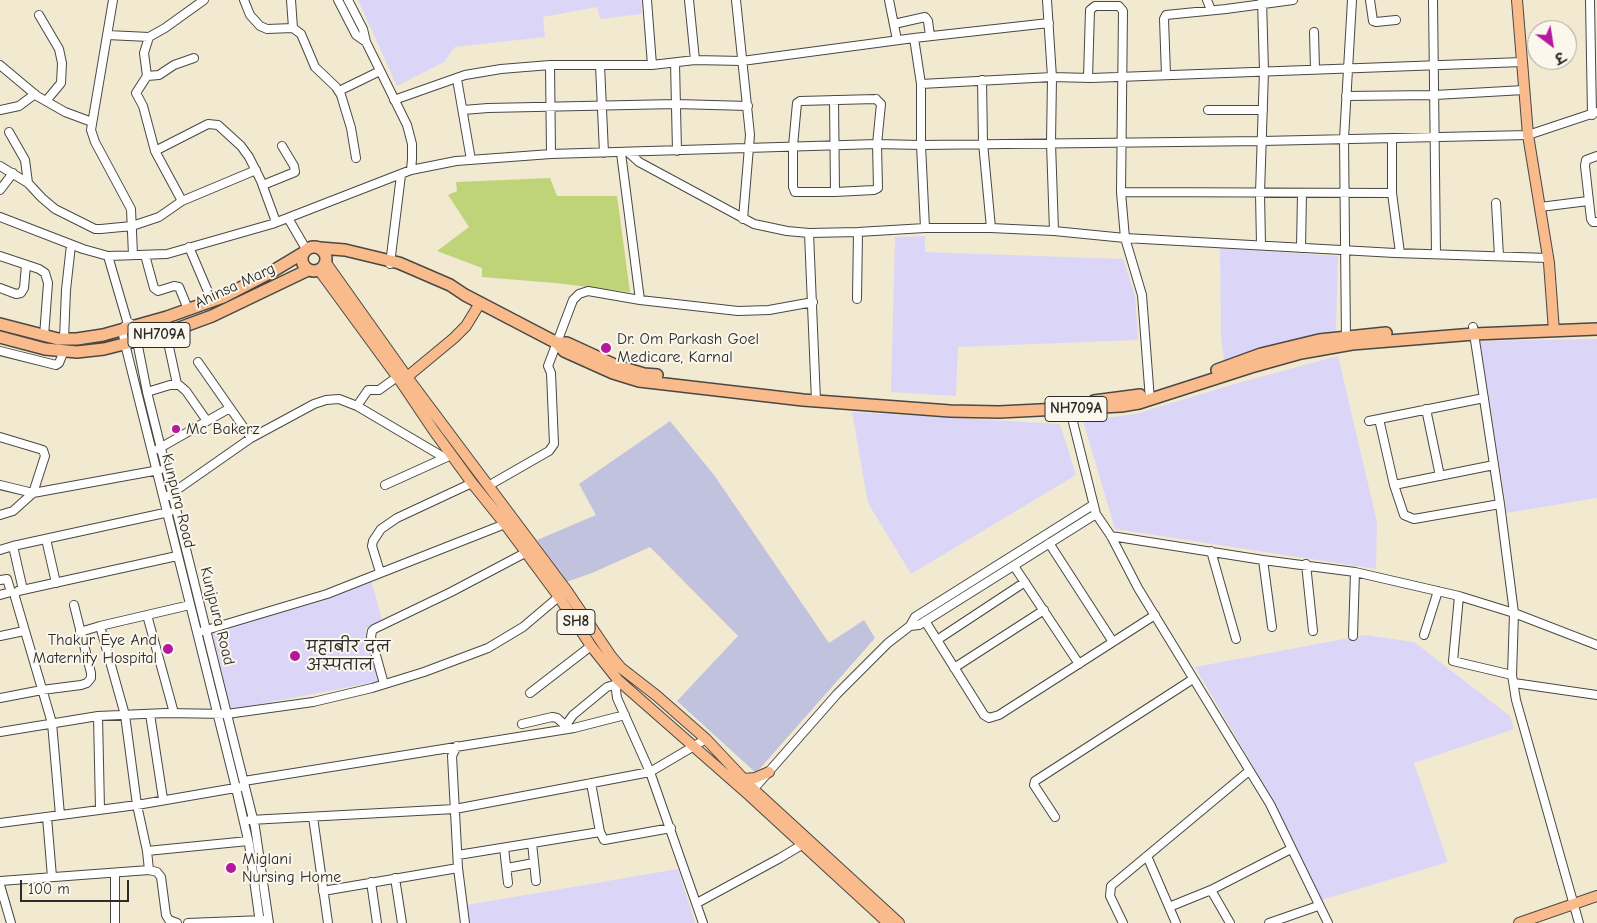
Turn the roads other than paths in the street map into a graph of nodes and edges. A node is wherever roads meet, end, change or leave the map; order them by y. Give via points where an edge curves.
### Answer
1 (113, 0) edge
2 (204, 0) edge
3 (244, 0) edge
4 (291, 0) edge
5 (338, 0) edge
6 (348, 0) edge
7 (647, 0) edge
8 (688, 0) edge
9 (736, 0) edge
10 (889, 0) edge
11 (1047, 0) edge
12 (1207, 0) edge
13 (1293, 0) edge
14 (1352, 0) edge
15 (1370, 0) edge
16 (1433, 0) edge
17 (1517, 0) edge
18 (1262, 2) edge
19 (1592, 2) edge
20 (1211, 10) junction
21 (39, 15) dead end
22 (1396, 20) dead end
23 (1049, 23) junction
24 (894, 24) junction
25 (293, 28) junction
26 (1314, 32) dead end
27 (107, 35) junction
28 (930, 36) junction
29 (149, 37) junction
30 (914, 38) junction
31 (897, 40) junction
32 (366, 42) junction
33 (194, 58) dead end
34 (695, 60) junction
35 (742, 61) junction
36 (1522, 62) junction
37 (675, 63) junction
38 (0, 64) edge
39 (550, 65) junction
40 (600, 65) junction
41 (652, 65) junction
42 (1434, 65) junction
43 (1315, 69) junction
44 (1348, 70) junction
45 (380, 71) junction
46 (1264, 72) junction
47 (1166, 74) junction
48 (146, 76) junction
49 (1122, 76) junction
50 (1052, 77) junction
51 (1088, 78) junction
52 (457, 79) junction
53 (982, 80) junction
54 (921, 84) junction
55 (1524, 90) junction
56 (339, 91) junction
57 (35, 94) junction
58 (1435, 95) junction
59 (1346, 96) junction
60 (394, 100) junction
61 (834, 100) junction
62 (46, 101) junction
63 (676, 104) junction
64 (551, 106) junction
65 (602, 106) junction
66 (748, 106) junction
67 (0, 110) edge
68 (463, 110) junction
69 (1208, 110) dead end
70 (1263, 110) junction
71 (1595, 114) edge
72 (92, 122) junction
73 (9, 132) dead end
74 (1528, 135) junction
75 (1434, 137) junction
76 (1344, 139) junction
77 (1392, 139) junction
78 (1262, 141) junction
79 (1122, 142) junction
80 (983, 143) junction
81 (1051, 143) junction
82 (877, 144) junction
83 (921, 145) junction
84 (282, 146) dead end
85 (793, 146) junction
86 (834, 146) junction
87 (750, 148) junction
88 (155, 151) junction
89 (677, 151) junction
90 (604, 153) junction
91 (625, 153) junction
92 (551, 154) junction
93 (1597, 156) edge
94 (356, 158) dead end
95 (471, 160) junction
96 (0, 166) edge
97 (256, 170) junction
98 (410, 170) junction
99 (13, 173) junction
100 (401, 175) junction
101 (28, 183) junction
102 (263, 184) junction
103 (0, 190) edge
104 (836, 192) junction
105 (1121, 192) junction
106 (1260, 193) junction
107 (1302, 193) junction
108 (1344, 193) junction
109 (1392, 193) junction
110 (1597, 195) edge
111 (1588, 199) junction
112 (182, 201) junction
113 (1496, 203) dead end
114 (1540, 207) junction
115 (0, 218) edge
116 (288, 218) junction
117 (743, 219) junction
118 (276, 222) junction
119 (1597, 222) edge
120 (132, 226) junction
121 (924, 228) junction
122 (991, 228) junction
123 (1054, 231) junction
124 (858, 232) junction
125 (809, 233) junction
126 (1125, 238) junction
127 (71, 245) junction
128 (1261, 245) junction
129 (189, 247) junction
130 (1301, 248) junction
131 (1344, 250) junction
132 (305, 251) junction
133 (1400, 253) junction
134 (1436, 254) junction
135 (145, 255) junction
136 (0, 256) edge
137 (108, 256) junction
138 (133, 256) junction
139 (1499, 256) junction
140 (1548, 258) junction
141 (320, 261) junction
142 (390, 263) junction
143 (26, 265) junction
144 (0, 288) edge
145 (857, 298) dead end
146 (640, 300) junction
147 (212, 301) junction
148 (813, 302) junction
149 (480, 303) junction
150 (188, 309) junction
151 (1597, 323) edge
152 (0, 324) edge
153 (128, 326) junction
154 (1554, 328) junction
155 (1597, 329) edge
156 (1473, 330) junction
157 (166, 333) junction
158 (44, 336) junction
159 (0, 337) edge
160 (1346, 340) junction
161 (130, 342) junction
162 (557, 343) junction
163 (64, 345) junction
164 (0, 351) edge
165 (198, 362) dead end
166 (402, 377) junction
167 (176, 384) junction
168 (147, 392) junction
169 (1150, 396) junction
170 (816, 397) junction
171 (1484, 398) junction
172 (357, 406) junction
173 (1069, 406) junction
174 (230, 408) junction
175 (1426, 409) junction
176 (1378, 419) junction
177 (208, 421) junction
178 (1369, 421) dead end
179 (0, 437) edge
180 (251, 438) junction
181 (160, 447) junction
182 (463, 452) junction
183 (152, 453) junction
184 (448, 457) junction
185 (1494, 465) junction
186 (166, 468) junction
187 (156, 470) junction
188 (1440, 476) junction
189 (472, 483) junction
190 (0, 485) edge
191 (385, 485) dead end
192 (1394, 485) junction
193 (488, 486) junction
194 (32, 493) junction
195 (172, 493) junction
196 (163, 499) junction
197 (1500, 504) junction
198 (1093, 505) junction
199 (176, 510) junction
200 (166, 512) junction
201 (1096, 514) junction
202 (0, 515) edge
203 (505, 524) junction
204 (1111, 536) junction
205 (46, 538) junction
206 (1049, 544) junction
207 (13, 546) junction
208 (0, 550) edge
209 (1211, 550) junction
210 (525, 553) junction
211 (177, 556) junction
212 (1263, 560) junction
213 (1306, 564) junction
214 (541, 565) junction
215 (1014, 566) junction
216 (380, 572) junction
217 (1355, 572) junction
218 (0, 580) edge
219 (1025, 582) junction
220 (56, 583) junction
221 (1438, 591) junction
222 (16, 592) junction
223 (563, 594) junction
224 (0, 595) edge
225 (1459, 596) junction
226 (74, 605) dead end
227 (190, 605) junction
228 (1044, 610) junction
229 (1514, 613) junction
230 (147, 615) junction
231 (1155, 615) junction
232 (925, 621) junction
233 (582, 622) junction
234 (100, 626) junction
235 (910, 626) junction
236 (1272, 627) dead end
237 (206, 630) junction
238 (24, 631) junction
239 (1314, 631) dead end
240 (80, 632) junction
241 (197, 633) junction
242 (1424, 635) dead end
243 (0, 636) edge
244 (1353, 636) dead end
245 (1236, 639) dead end
246 (937, 640) junction
247 (1112, 642) junction
248 (1597, 645) edge
249 (591, 646) junction
250 (1079, 664) junction
251 (954, 668) junction
252 (1193, 679) junction
253 (1513, 679) junction
254 (618, 682) junction
255 (384, 684) junction
256 (42, 690) junction
257 (530, 693) dead end
258 (1597, 695) edge
259 (0, 698) edge
260 (174, 713) junction
261 (150, 714) junction
262 (218, 714) junction
263 (227, 714) junction
264 (125, 715) junction
265 (625, 715) junction
266 (98, 716) junction
267 (52, 723) junction
268 (522, 724) dead end
269 (566, 727) junction
270 (0, 732) edge
271 (706, 739) junction
272 (457, 746) junction
273 (693, 746) junction
274 (1249, 771) junction
275 (650, 772) junction
276 (769, 772) junction
277 (744, 779) junction
278 (591, 783) junction
279 (245, 784) junction
280 (236, 788) junction
281 (751, 792) junction
282 (163, 799) junction
283 (136, 805) junction
284 (100, 809) junction
285 (455, 809) junction
286 (60, 815) junction
287 (47, 817) junction
288 (312, 817) junction
289 (1055, 817) dead end
290 (243, 820) junction
291 (254, 820) junction
292 (0, 823) edge
293 (670, 828) junction
294 (600, 832) junction
295 (248, 841) junction
296 (806, 842) junction
297 (532, 843) junction
298 (504, 848) junction
299 (1291, 849) junction
300 (147, 850) junction
301 (458, 855) junction
302 (1147, 856) junction
303 (534, 863) junction
304 (458, 868) junction
305 (506, 868) junction
306 (148, 870) junction
307 (115, 873) junction
308 (52, 878) junction
309 (395, 878) junction
310 (0, 881) edge
311 (536, 881) dead end
312 (371, 882) junction
313 (508, 883) dead end
314 (0, 885) edge
315 (1211, 890) junction
316 (323, 891) junction
317 (1597, 896) edge
318 (867, 898) junction
319 (697, 903) junction
320 (1574, 904) junction
321 (1318, 906) junction
322 (1169, 907) junction
323 (269, 921) edge
324 (260, 922) edge
325 (11, 923) edge
326 (115, 923) edge
327 (177, 923) edge
328 (188, 923) edge
329 (328, 923) edge
330 (377, 923) edge
331 (402, 923) edge
332 (465, 923) edge
333 (703, 923) edge
334 (888, 923) edge
335 (899, 923) edge
336 (1123, 923) edge
337 (1176, 923) edge
338 (1230, 923) edge
339 (1269, 923) edge
340 (1328, 923) edge
341 (1519, 923) edge
342 (1579, 923) edge

1 - 27 street
2 - 29 street
3 - 25 street via 250,15 263,27
4 - 25 street
5 - 32 street via 356,35
6 - 32 street
7 - 41 street
8 - 34 street
9 - 35 street
10 - 24 street
11 - 23 street
12 - 20 street
13 - 18 street
14 - 44 street
15 - 22 street via 1373,21
16 - 42 street
17 - 36 main road
18 - 20 street
18 - 46 street
19 - 71 street
20 - 47 street via 1165,16
21 - 62 street via 59,49 62,63 61,83
23 - 28 street
23 - 50 street
24 - 28 street via 925,17
24 - 31 street
25 - 56 street via 304,39 315,67
26 - 43 street
27 - 29 street
27 - 72 street
28 - 30 street
29 - 48 street via 144,53
30 - 31 street
30 - 54 street
31 - 35 street
32 - 45 street
33 - 48 street via 159,75
34 - 35 street
34 - 37 street
35 - 66 street
36 - 42 street
36 - 55 main road
37 - 41 street
37 - 63 street
38 - 57 street
39 - 40 street
39 - 52 street via 481,72
39 - 64 street
40 - 41 street
40 - 65 street
42 - 44 street
42 - 58 street
43 - 44 street
43 - 46 street
44 - 59 street
45 - 56 street
45 - 60 street
46 - 47 street
46 - 70 street
47 - 49 street
48 - 88 street via 136,93 143,106
49 - 51 street
49 - 51 street via 1122,9 1119,6 1095,6 1090,10
49 - 79 street
50 - 51 street
50 - 53 street
50 - 81 street
52 - 60 street
52 - 68 street
53 - 54 street
53 - 80 street
54 - 83 street
55 - 58 street
55 - 74 main road
56 - 94 street via 351,128
57 - 62 street
57 - 67 street via 19,106
58 - 59 street
58 - 75 street
59 - 76 street
60 - 98 street via 410,134
61 - 82 street via 878,100 881,104
61 - 85 street via 796,103
61 - 86 street
62 - 72 street
63 - 65 street
63 - 66 street
63 - 89 street
64 - 65 street
64 - 68 street
64 - 92 street
65 - 90 street
66 - 87 street
68 - 95 street
69 - 70 street
70 - 78 street
71 - 74 street
72 - 120 street via 95,142 131,209
73 - 101 street via 25,160
74 - 75 street
74 - 114 main road
75 - 77 street
75 - 134 street
76 - 77 street
76 - 78 street
76 - 108 street
77 - 109 street
78 - 79 street
78 - 106 street
79 - 81 street
79 - 105 street
80 - 81 street
80 - 83 street
80 - 122 street
81 - 123 street
82 - 83 street
82 - 86 street
82 - 104 street via 878,188
83 - 121 street
84 - 102 street via 295,172
85 - 86 street
85 - 87 street
85 - 104 street via 794,192
86 - 104 street
87 - 89 street
87 - 117 street
88 - 97 street via 208,124 218,124 241,146
88 - 112 street
89 - 91 street
90 - 91 street
90 - 92 street
91 - 117 street
91 - 146 street
92 - 95 street
93 - 111 street via 1585,163
95 - 98 street
96 - 99 street
97 - 102 street
97 - 112 street
98 - 100 street
99 - 101 street
99 - 103 street
100 - 116 street
100 - 142 street
101 - 120 street via 55,209 95,228
102 - 118 street
105 - 106 street
105 - 126 street
106 - 107 street
106 - 128 street
107 - 108 street
107 - 130 street
108 - 109 street
108 - 131 street
109 - 133 street
110 - 111 street
111 - 114 street
111 - 119 street via 1591,220
112 - 120 street via 165,214
113 - 139 street
114 - 140 main road
115 - 127 street
116 - 118 street
116 - 132 street
117 - 125 street via 776,230
118 - 129 street
120 - 138 street
121 - 122 street
121 - 124 street
122 - 123 street
123 - 126 street
124 - 125 street
124 - 145 street
125 - 148 street
126 - 128 street
126 - 169 street via 1142,295
127 - 137 street
127 - 163 street
128 - 130 street
129 - 135 street via 166,254
129 - 147 street
130 - 131 street
131 - 133 street
131 - 160 street
132 - 141 highway, NH709A via 316,246
132 - 141 highway via 302,262
132 - 147 highway, Ahinsa Marg / NH709A
133 - 134 street
134 - 139 street
135 - 138 street
135 - 150 street via 154,288 158,291 178,287
136 - 143 street
137 - 138 street
137 - 153 street
139 - 140 street
140 - 154 main road
141 - 142 highway, NH709A via 345,250
141 - 157 highway, Ahinsa Marg / NH709A via 212,316
141 - 166 main road, SH8
142 - 149 highway, NH709A via 450,286
143 - 144 street via 22,293
143 - 158 street via 39,269 47,278
146 - 148 street via 752,312
146 - 162 street via 588,292 579,294 573,300
147 - 150 highway, Ahinsa Marg / NH709A
148 - 170 street
149 - 162 highway, NH709A
149 - 166 main road via 454,338
150 - 153 highway, Ahinsa Marg / NH709A
151 - 154 highway, NH709A
152 - 158 highway, Ahinsa Marg / NH709A
153 - 161 street, Kunpura Road
153 - 161 street, Kunjpura Road
153 - 163 highway, Ahinsa Marg / NH709A
154 - 155 highway, NH709A
154 - 156 highway, NH709A
156 - 160 highway, NH709A
156 - 171 street
157 - 161 highway, Ahinsa Marg / NH709A
157 - 167 street
158 - 163 highway, Ahinsa Marg / NH709A
159 - 163 highway, Ahinsa Marg / NH709A via 44,349
160 - 169 highway, NH709A via 1319,340 1262,354
161 - 163 highway, Ahinsa Marg / NH709A via 77,352
161 - 168 street, Kunjpura Road
161 - 183 street, Kunpura Road
162 - 170 highway, NH709A via 567,343 617,366 644,374
162 - 193 street via 548,366 554,444
163 - 164 street via 56,365
165 - 174 street
166 - 172 street via 379,390 368,390
166 - 182 main road, SH8 via 447,428
166 - 184 main road, SH8
167 - 168 street
167 - 177 street via 182,386
168 - 181 street, Kunjpura Road
169 - 173 highway, NH709A
170 - 173 highway, NH709A
171 - 175 street
171 - 185 street
172 - 180 street via 340,399 326,400
172 - 184 street
173 - 198 street
174 - 177 street
174 - 180 street
175 - 176 street
175 - 188 street
176 - 178 street
176 - 192 street
177 - 181 street
179 - 194 street via 45,452
180 - 195 street
181 - 183 street
181 - 186 street, Kunjpura Road
182 - 184 street
182 - 193 main road, SH8
183 - 187 street, Kunpura Road
184 - 189 main road, SH8
184 - 191 street
185 - 188 street
185 - 197 street
186 - 187 street
186 - 195 street, Kunjpura Road
187 - 194 street
187 - 196 street, Kunpura Road
188 - 192 street
189 - 203 main road, SH8
189 - 216 street via 396,518 381,529 372,546
190 - 194 street
192 - 197 street via 1404,515 1414,519
193 - 214 main road, SH8
194 - 202 street via 13,511
195 - 196 street
195 - 199 street, Kunjpura Road
196 - 200 street, Kunpura Road
197 - 229 street
198 - 201 street
198 - 235 street via 915,617
199 - 200 street
199 - 237 street, Kunjpura Road
200 - 205 street
200 - 211 street, Kunpura Road
201 - 204 street
201 - 206 street
203 - 210 main road, SH8
203 - 216 street
204 - 209 street
204 - 231 street
205 - 207 street
205 - 220 street
206 - 215 street
206 - 247 street
207 - 208 street
207 - 222 street
209 - 212 street
209 - 245 street
210 - 214 main road, SH8
210 - 255 street via 374,629 371,637
211 - 220 street
211 - 227 street, Kunpura Road
212 - 213 street
212 - 236 street
213 - 217 street
213 - 239 street
214 - 223 main road, SH8
215 - 219 street
215 - 232 street
216 - 237 street via 320,596
217 - 221 street
217 - 244 street
218 - 222 street via 7,579
219 - 228 street
219 - 246 street
220 - 222 street
221 - 225 street
221 - 242 street
222 - 224 street
222 - 238 street
223 - 233 main road, SH8
223 - 255 street via 523,627 488,648
225 - 229 street
225 - 253 street via 1453,661
226 - 240 street
227 - 230 street
227 - 241 street, Kunpura Road
228 - 250 street
228 - 251 street
229 - 248 street
229 - 253 street
230 - 234 street
230 - 260 street
231 - 247 street
231 - 252 street
232 - 235 street
232 - 246 street
233 - 249 main road, SH8
233 - 271 main road, SH8 via 622,668
234 - 240 street
234 - 264 street
235 - 276 street via 843,688
237 - 241 street
237 - 263 street, Kunjpura Road
238 - 243 street
238 - 256 street
240 - 256 street via 91,678 81,685
241 - 262 street, Kunpura Road
246 - 251 street
247 - 250 street
249 - 254 main road, SH8
249 - 257 street
250 - 251 street via 999,715 988,718
252 - 274 street
252 - 289 street via 1035,781 1034,785
253 - 258 street
253 - 320 street via 1516,700
254 - 265 street via 616,694
254 - 269 street via 573,715
254 - 273 main road, SH8
255 - 263 street via 313,702
256 - 259 street
256 - 267 street
260 - 261 street
260 - 262 street
261 - 264 street
261 - 282 street
262 - 263 street
262 - 280 street, Kunpura Road
263 - 279 street, Kunjpura Road
264 - 266 street
264 - 283 street
265 - 269 street
265 - 275 street
266 - 267 street
266 - 284 street
267 - 270 street
267 - 286 street
268 - 269 street via 552,717
269 - 272 street
271 - 273 street
271 - 277 main road, SH8
272 - 279 street
272 - 285 street via 452,756
273 - 275 street
273 - 281 main road, SH8
274 - 299 street via 1270,804
274 - 302 street
275 - 278 street
275 - 293 street
276 - 277 main road
276 - 281 street
277 - 281 main road, SH8
278 - 285 street
278 - 294 street
279 - 280 street
279 - 291 street, Kunjpura Road
280 - 282 street
280 - 290 street, Kunpura Road
281 - 296 main road, SH8
282 - 283 street
283 - 284 street
283 - 300 street
284 - 286 street
285 - 288 street
285 - 301 street
286 - 287 street
287 - 292 street
287 - 308 street
288 - 291 street
288 - 316 street
290 - 291 street
290 - 295 street, Kunpura Road
291 - 323 street, Kunjpura Road
293 - 294 street via 607,841
293 - 319 street
294 - 297 street
295 - 300 street
295 - 324 street, Kunpura Road
296 - 318 main road, SH8
296 - 319 street
297 - 298 street
297 - 303 street
298 - 301 street
298 - 305 street
299 - 315 street
299 - 321 street
300 - 306 street
301 - 304 street
302 - 322 street
302 - 336 street via 1110,889
303 - 305 street
303 - 311 street
304 - 309 street
304 - 332 street
305 - 313 street
306 - 307 street
306 - 327 street via 159,874 166,915
307 - 308 street
307 - 326 street
308 - 310 street
309 - 312 street
309 - 331 street
312 - 316 street
312 - 330 street
314 - 325 street
315 - 322 street
315 - 338 street
316 - 329 street
317 - 320 main road
318 - 334 main road, SH8
318 - 335 main road, SH8
319 - 333 street
320 - 341 main road
320 - 342 street
321 - 339 street
321 - 340 street
322 - 337 street
323 - 324 street
324 - 328 street

